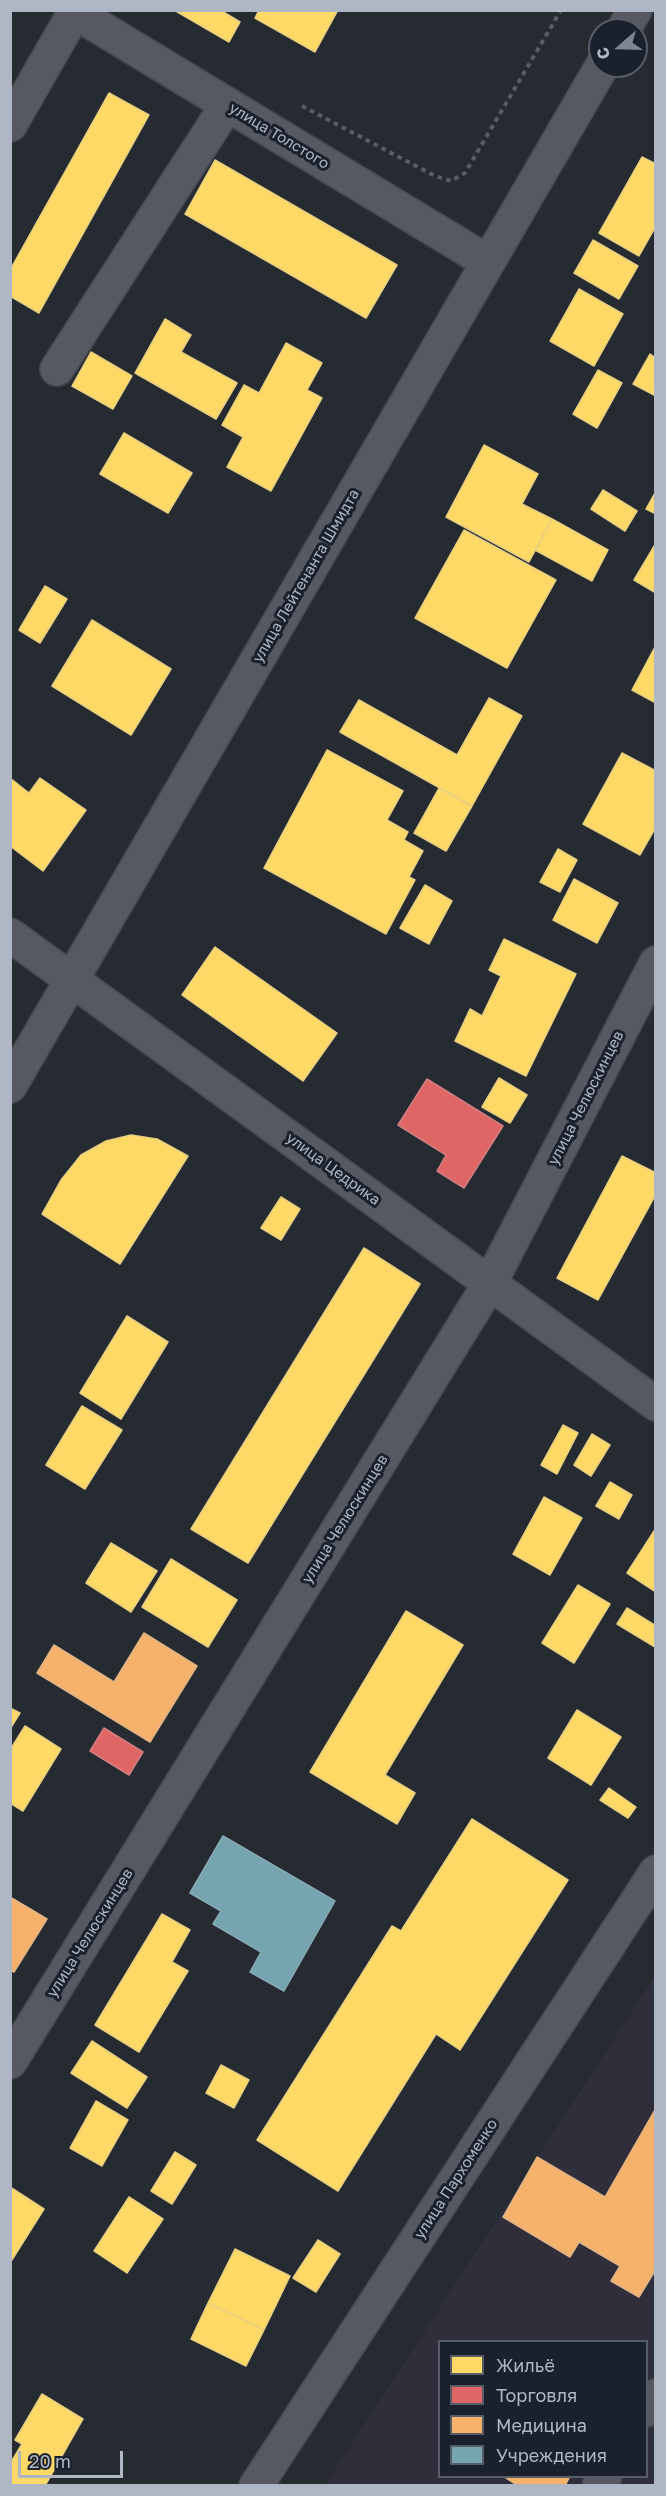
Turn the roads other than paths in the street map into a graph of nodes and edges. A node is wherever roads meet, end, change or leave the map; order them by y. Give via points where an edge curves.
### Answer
1 (74, 11) edge
2 (595, 78) edge
3 (227, 105) junction
4 (10, 125) edge
5 (488, 262) junction
6 (57, 369) dead end
7 (10, 935) edge
8 (656, 963) edge
9 (71, 981) junction
10 (10, 1086) edge
11 (490, 1283) junction
12 (656, 1404) edge
13 (656, 1872) edge
14 (10, 2062) edge
15 (265, 2483) edge

1 - 3 street, улица Толстого
1 - 4 street
2 - 5 street, улица Лейтенанта Шмидта
3 - 5 street, улица Толстого
3 - 6 street
5 - 9 street, улица Лейтенанта Шмидта
7 - 9 street, улица Цедрика
8 - 11 street, улица Челюскинцев
9 - 10 street, улица Лейтенанта Шмидта
9 - 11 street, улица Цедрика
11 - 12 street, улица Цедрика
11 - 14 street, улица Челюскинцев
13 - 15 street, улица Пархоменко

